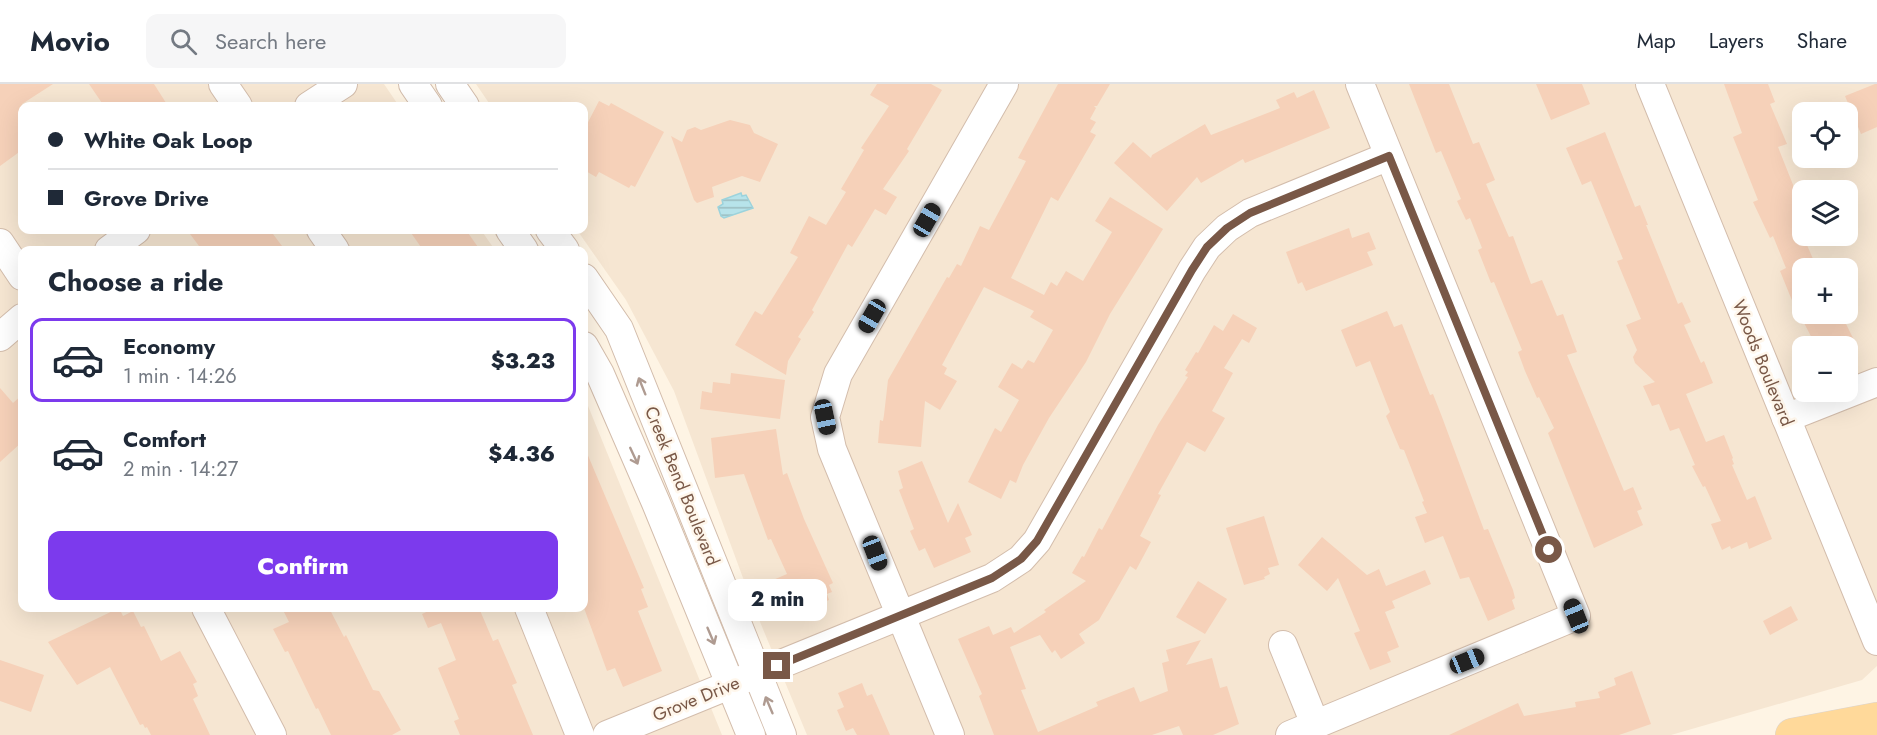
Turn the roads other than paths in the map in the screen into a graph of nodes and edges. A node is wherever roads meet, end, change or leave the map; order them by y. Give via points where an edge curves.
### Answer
1 (223, 84) edge
2 (343, 84) edge
3 (413, 84) edge
4 (450, 84) edge
5 (1004, 84) edge
6 (1360, 84) edge
7 (1650, 84) edge
8 (235, 102) edge
9 (315, 102) edge
10 (425, 102) edge
11 (462, 102) edge
12 (1389, 156) junction
13 (131, 234) edge
14 (0, 243) edge
15 (114, 246) edge
16 (18, 270) edge
17 (588, 284) edge
18 (18, 321) edge
19 (0, 337) edge
20 (588, 352) edge
21 (1877, 382) edge
22 (1786, 418) junction
23 (208, 612) edge
24 (531, 612) edge
25 (900, 616) junction
26 (1877, 641) edge
27 (1283, 645) dead end
28 (744, 680) junction
29 (1877, 719) edge
30 (1302, 730) edge
31 (272, 735) edge
32 (580, 735) edge
33 (607, 735) edge
34 (751, 735) edge
35 (782, 735) edge
36 (950, 735) edge
37 (1792, 735) edge

1 - 8 street
2 - 9 street
3 - 10 street
4 - 11 street
5 - 25 street via 838,374 825,417 832,449
6 - 12 street
7 - 22 street, Woods Boulevard
12 - 25 street, Grove Drive via 1250,213 1227,228 1207,247 1192,270 1037,541 1021,559 992,578
12 - 30 street via 1576,616
13 - 15 street
14 - 16 street
28 -> 17 street, Creek Bend Boulevard via 620,329
18 - 19 street
20 -> 28 street, Creek Bend Boulevard via 656,503
21 - 22 street
22 - 26 street, Woods Boulevard
23 - 31 street
24 - 32 street
25 - 28 street, Grove Drive
25 - 36 street
27 - 30 street
28 - 33 street, Grove Drive
28 - 34 street, Creek Bend Boulevard
35 -> 28 street, Creek Bend Boulevard
29 - 37 main road

